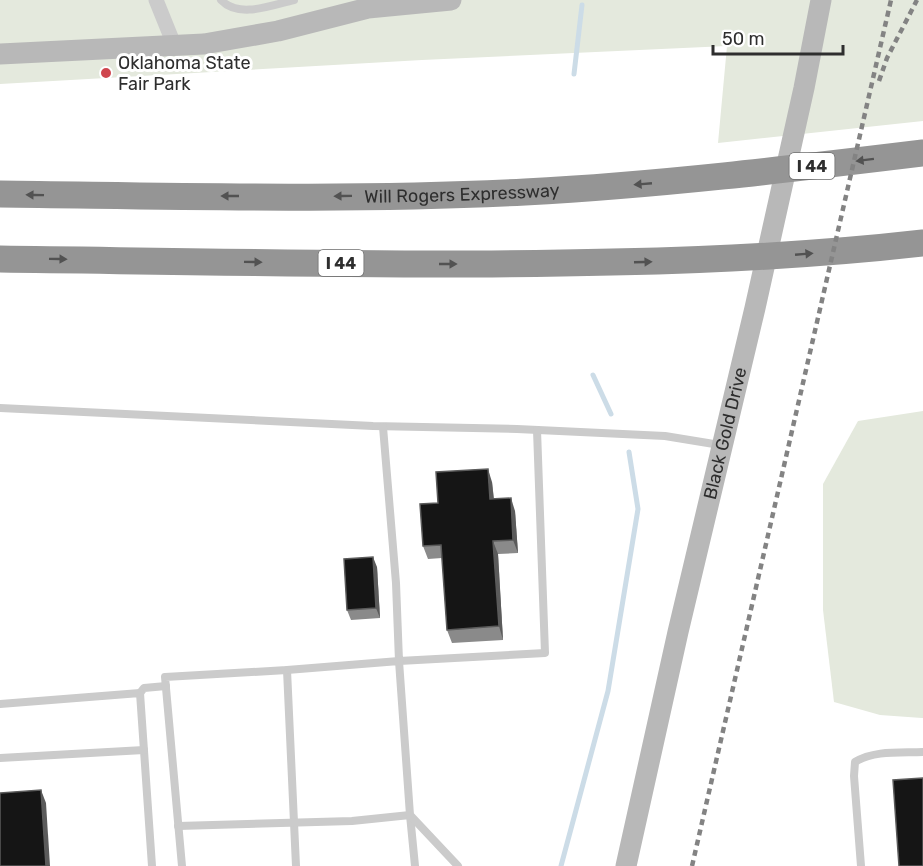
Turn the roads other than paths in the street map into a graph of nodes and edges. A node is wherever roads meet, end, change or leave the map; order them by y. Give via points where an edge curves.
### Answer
1 (156, 0) edge
2 (221, 0) edge
3 (294, 0) edge
4 (451, 0) edge
5 (821, 0) edge
6 (175, 46) junction
7 (0, 54) edge
8 (923, 153) edge
9 (0, 194) edge
10 (913, 244) edge
11 (0, 259) edge
12 (0, 408) edge
13 (383, 427) junction
14 (537, 430) junction
15 (722, 445) junction
16 (399, 661) junction
17 (287, 670) junction
18 (166, 686) junction
19 (140, 693) junction
20 (0, 704) edge
21 (144, 750) junction
22 (923, 752) edge
23 (0, 758) edge
24 (410, 815) junction
25 (292, 821) junction
26 (178, 826) junction
27 (152, 866) edge
28 (182, 866) edge
29 (296, 866) edge
30 (415, 866) edge
31 (458, 866) edge
32 (626, 866) edge
33 (861, 866) edge

1 - 6 street
2 - 3 lane via 247,10
4 - 6 street via 368,8 278,31
5 - 15 street, Black Gold Drive
6 - 7 street
8 -> 9 highway, Will Rogers Expressway / I 44 via 701,179 524,192 384,196
11 -> 10 highway, I 44 via 588,263 794,255
12 - 13 lane
13 - 14 lane
13 - 16 lane
14 - 15 lane via 664,436
14 - 16 lane via 545,653
15 - 32 street, Black Gold Drive
16 - 17 lane
16 - 24 lane
17 - 18 lane via 165,677
17 - 25 lane
18 - 19 lane via 144,688
18 - 26 lane
19 - 20 lane
19 - 21 lane
21 - 23 lane
21 - 27 lane
22 - 33 lane via 862,757 855,762
24 - 25 lane
24 - 30 lane
24 - 31 lane
25 - 26 lane
25 - 29 lane
26 - 28 lane

